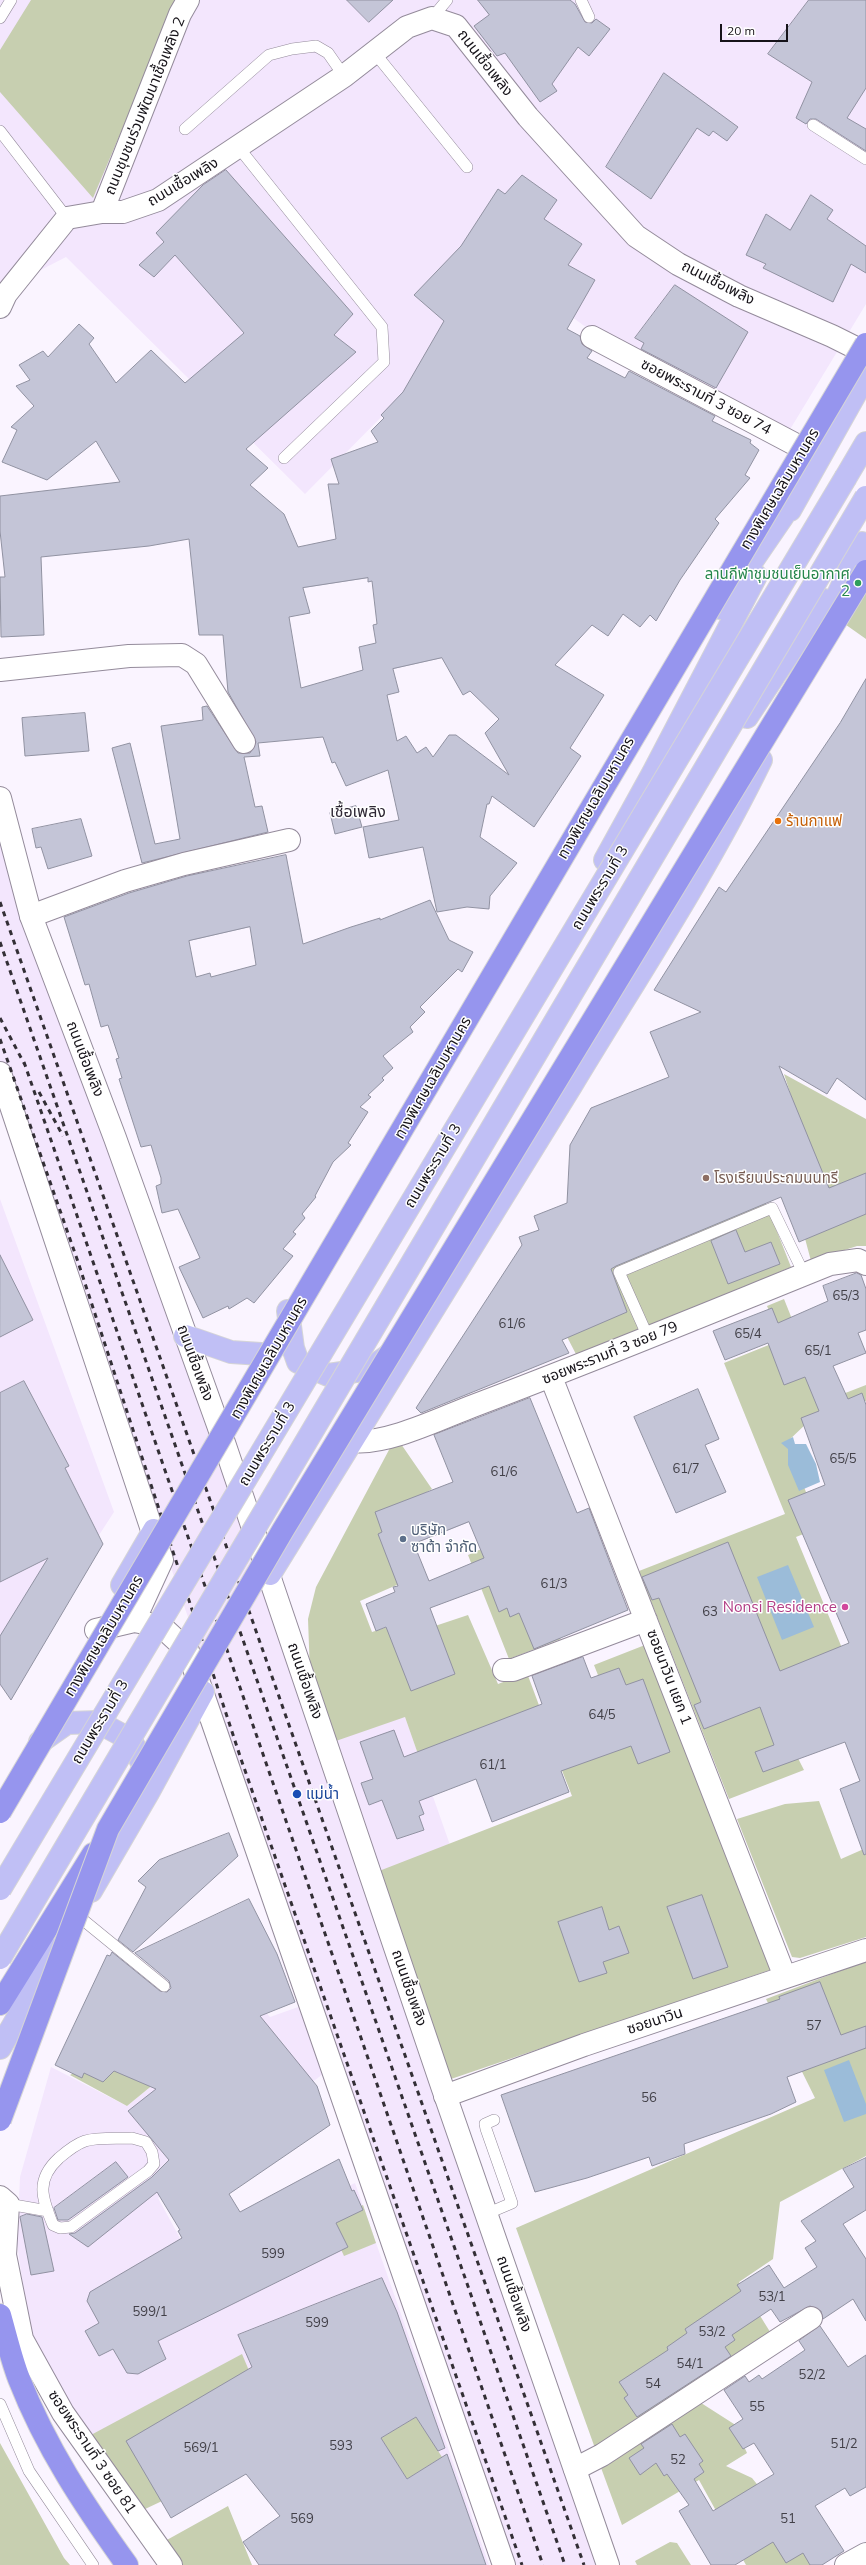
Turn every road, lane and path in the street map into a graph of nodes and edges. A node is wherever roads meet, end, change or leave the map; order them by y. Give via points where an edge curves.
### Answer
1 (11, 0) edge
2 (188, 0) edge
3 (447, 0) edge
4 (581, 0) edge
5 (589, 17) dead end
6 (0, 18) edge
7 (432, 18) junction
8 (374, 52) junction
9 (344, 76) junction
10 (813, 125) dead end
11 (185, 129) dead end
12 (0, 132) edge
13 (239, 148) junction
14 (866, 159) edge
15 (467, 167) dead end
16 (102, 212) junction
17 (67, 218) junction
18 (0, 307) edge
19 (592, 337) dead end
20 (866, 344) edge
21 (866, 353) edge
22 (866, 375) edge
23 (866, 442) edge
24 (819, 457) junction
25 (284, 458) dead end
26 (796, 497) junction
27 (866, 497) edge
28 (864, 539) edge
29 (866, 571) edge
30 (0, 670) edge
31 (244, 742) dead end
32 (0, 798) edge
33 (289, 840) dead end
34 (31, 916) junction
35 (0, 1074) edge
36 (866, 1263) edge
37 (804, 1274) junction
38 (288, 1309) junction
39 (420, 1332) junction
40 (185, 1336) junction
41 (648, 1337) junction
42 (261, 1354) junction
43 (551, 1377) junction
44 (218, 1426) junction
45 (353, 1441) junction
46 (154, 1530) junction
47 (270, 1574) junction
48 (646, 1620) junction
49 (134, 1621) junction
50 (96, 1630) junction
51 (504, 1670) dead end
52 (203, 1692) junction
53 (27, 1750) junction
54 (0, 1794) edge
55 (148, 1794) junction
56 (0, 1812) edge
57 (108, 1829) junction
58 (0, 1878) edge
59 (0, 1889) edge
60 (77, 1915) junction
61 (0, 1946) edge
62 (866, 1950) edge
63 (0, 1958) edge
64 (785, 1978) junction
65 (164, 1986) dead end
66 (0, 2004) edge
67 (0, 2048) edge
68 (445, 2096) junction
69 (0, 2120) edge
70 (494, 2120) dead end
71 (4, 2200) edge
72 (48, 2211) junction
73 (486, 2214) junction
74 (0, 2315) edge
75 (811, 2318) dead end
76 (0, 2404) edge
77 (575, 2469) junction
78 (866, 2554) edge
79 (93, 2565) edge
80 (127, 2565) edge
81 (170, 2565) edge
82 (504, 2565) edge
83 (608, 2565) edge
84 (846, 2565) edge

1 - 6 lane
2 - 16 street, ถนนชุมชนร่วมพัฒนาเชื้อเพลิง 2 via 180,14
3 - 7 lane
4 - 5 lane
7 - 8 street, ถนนเชื้อเพลิง via 407,26
7 - 21 street, ถนนเชื้อเพลิง via 456,26 528,117 636,236 678,264 739,296
8 - 9 street, ถนนเชื้อเพลิง
8 - 15 lane
9 - 11 lane via 328,52 316,46 269,55
9 - 13 street, ถนนเชื้อเพลิง
10 - 14 lane
12 - 17 lane
13 - 16 street, ถนนเชื้อเพลิง via 158,200 123,212
13 - 25 lane via 382,327 384,338 384,362
16 - 17 street, ถนนเชื้อเพลิง
17 - 18 street via 6,294
19 - 24 street, ซอยพระรามที่ 3 ซอย 74
20 - 56 highway, ทางพิเศษเฉลิมมหานคร, bridge via 608,778 222,1440
22 - 24 main road, ถนนพระรามที่ 3
23 - 59 main road, ถนนพระรามที่ 3, bridge
24 - 26 main road, ถนนพระรามที่ 3
26 - 38 main road, ถนนพระรามที่ 3 via 585,805
26 - 58 main road, ถนนพระรามที่ 3 via 704,677 613,845
27 - 63 main road, ถนนพระรามที่ 3, bridge
28 - 39 main road, ถนนพระรามที่ 3 via 740,802 707,862
28 - 61 main road, ถนนพระรามที่ 3 via 645,873 432,1218
29 - 57 highway, bridge via 283,1530
30 - 31 street via 129,656 182,655 196,664
32 - 34 street, ถนนเชื้อเพลิง
33 - 34 street via 184,864 125,881
34 - 40 street, ถนนเชื้อเพลิง via 115,1138
35 - 46 street
36 - 37 street, ซอยพระรามที่ 3 ซอย 79 via 858,1260 830,1264
37 - 41 street, ซอยพระรามที่ 3 ซอย 79
37 - 41 lane via 772,1208 619,1272
38 - 39 main road via 293,1348 298,1362 328,1375 370,1369
38 - 42 main road, ถนนพระรามที่ 3
39 - 45 main road, ถนนพระรามที่ 3
40 - 42 main road via 231,1352
40 - 44 street, ถนนเชื้อเพลิง
41 - 43 street, ซอยพระรามที่ 3 ซอย 79
42 - 44 main road, ถนนพระรามที่ 3
43 - 45 street, ซอยพระรามที่ 3 ซอย 79 via 381,1439
43 - 48 street, ซอยนาวิน แยก 1
44 - 47 street, ถนนเชื้อเพลิง
45 - 47 main road, ถนนพระรามที่ 3
46 - 49 street via 162,1560
46 - 50 main road
47 - 68 street, ถนนเชื้อเพลิง
48 - 51 street via 513,1670
48 - 64 street, ซอยนาวิน แยก 1
49 - 50 street
49 - 52 street via 161,1626 188,1651
50 - 53 main road
52 - 55 main road
52 - 82 street
53 - 54 main road
53 - 55 main road via 68,1723 98,1722 132,1740 142,1763
55 - 60 main road
57 - 66 highway, bridge
57 - 69 highway, bridge
60 - 65 lane
60 - 67 main road
62 - 64 street, ซอยนาวิน
64 - 68 street, ซอยนาวิน via 584,2045
68 - 73 street, ถนนเชื้อเพลิง
70 - 73 lane via 486,2124 486,2129 512,2203
71 - 72 lane
71 - 81 street, ซอยพระรามที่ 3 ซอย 81 via 5,2255 22,2339 63,2413
72 - 72 lane via 43,2179 49,2167 65,2152 85,2141 132,2138 146,2142 152,2152 154,2164 148,2171 71,2227 60,2228 53,2225
73 - 77 street, ถนนเชื้อเพลิง
74 - 80 highway via 19,2378 44,2435 77,2495
75 - 77 street via 602,2455
76 - 79 lane via 29,2470
77 - 83 street, ถนนเชื้อเพลิง
78 - 84 street

